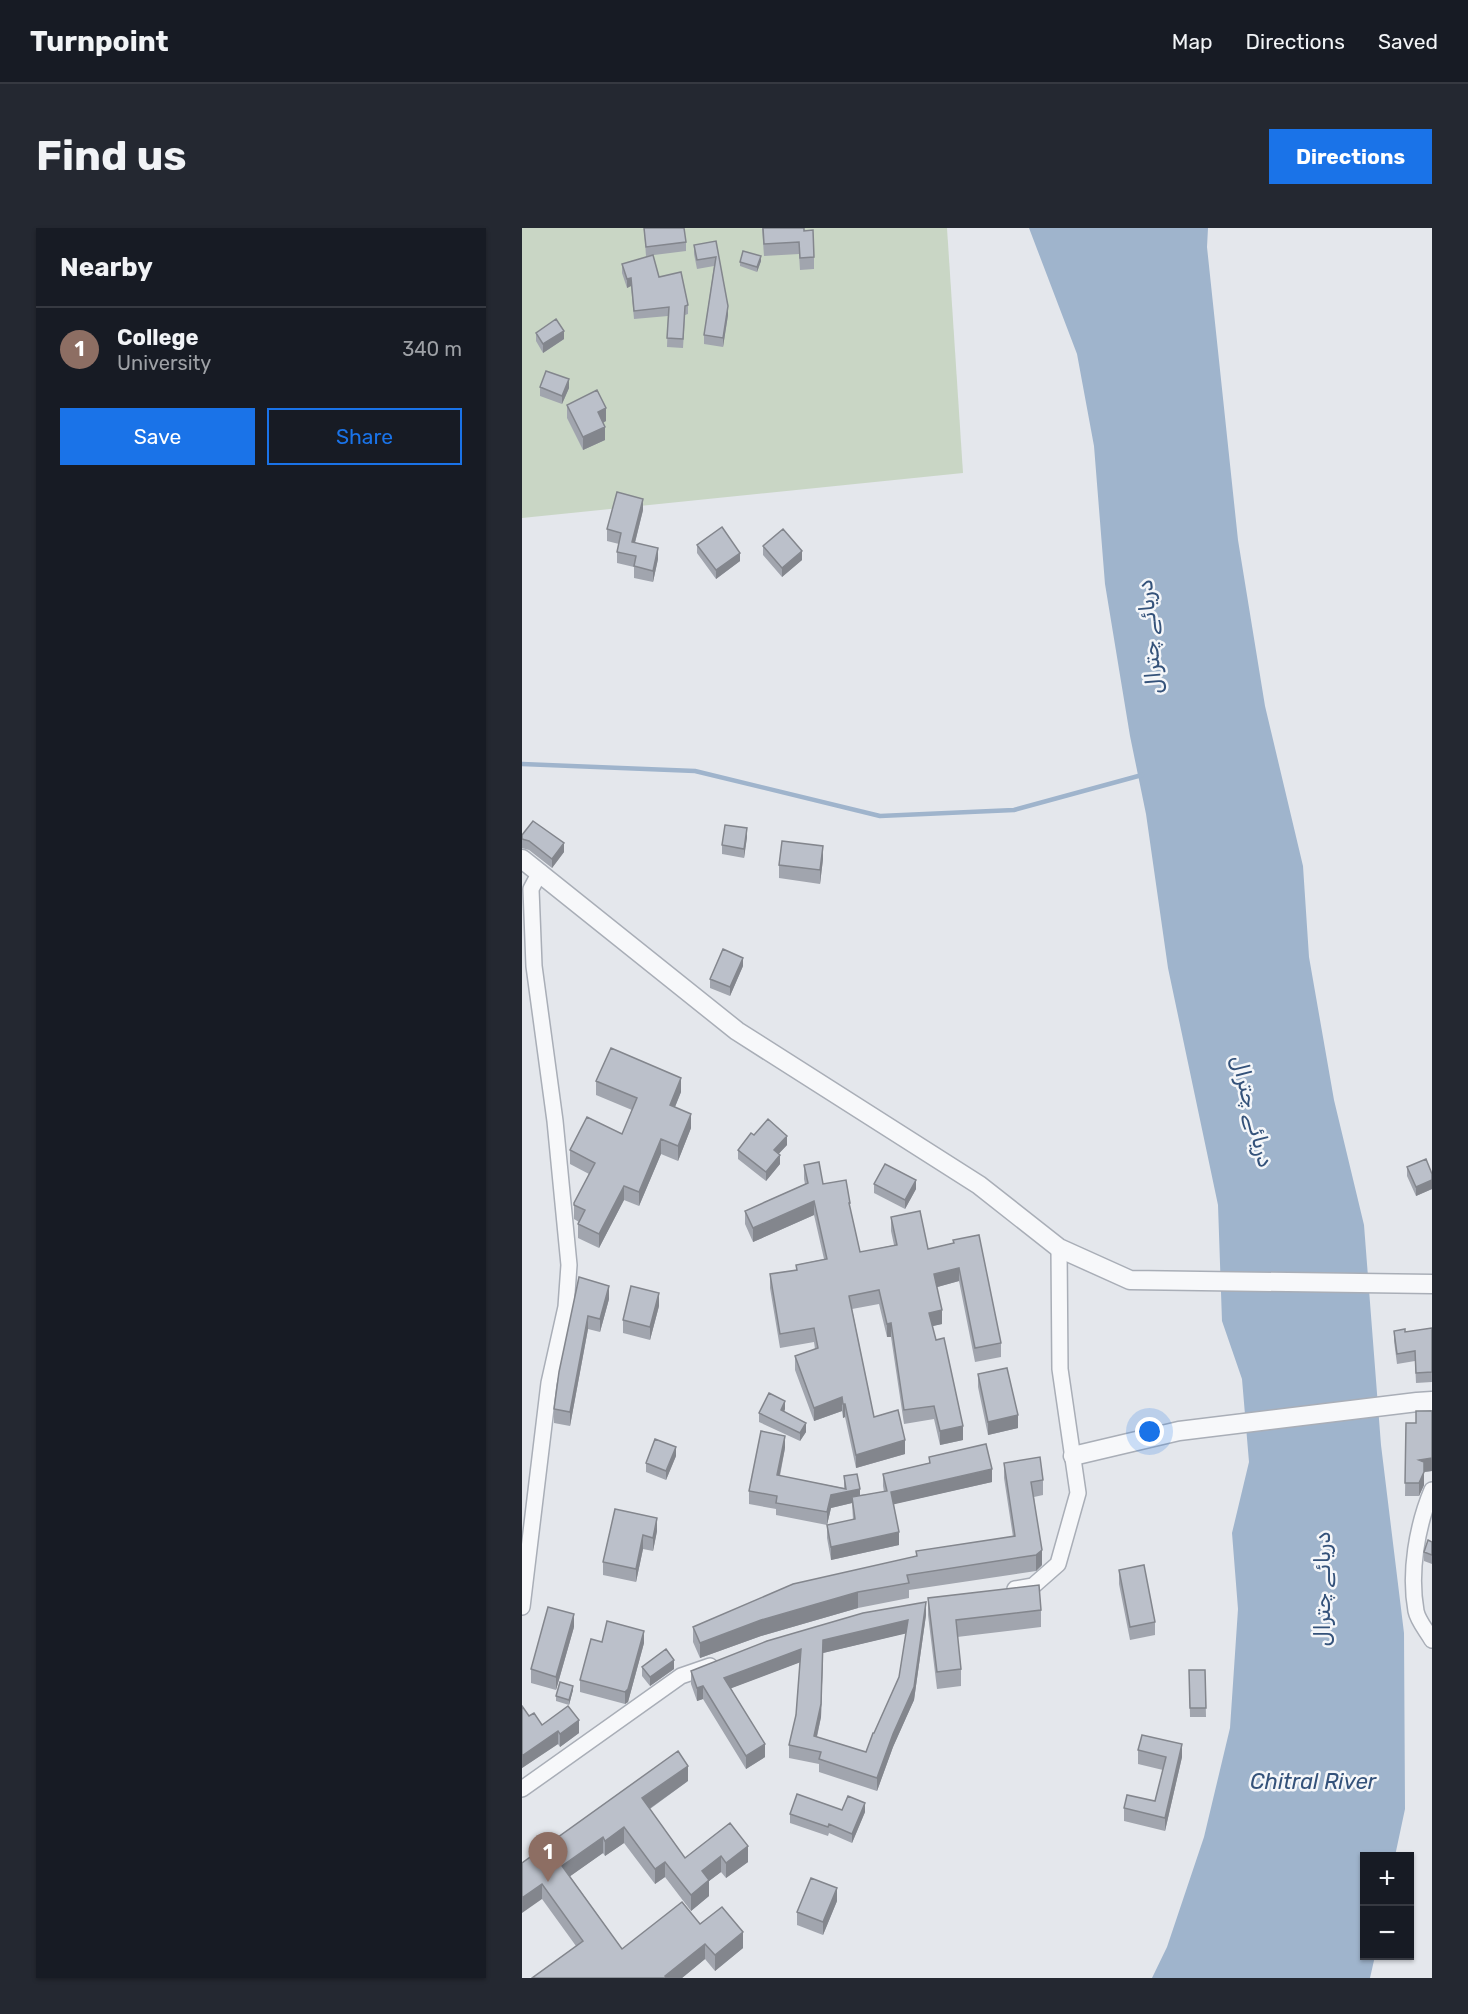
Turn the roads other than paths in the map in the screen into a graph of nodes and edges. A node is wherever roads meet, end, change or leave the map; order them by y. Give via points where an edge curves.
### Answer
1 (522, 859) edge
2 (540, 872) junction
3 (1059, 1248) junction
4 (1428, 1284) edge
5 (1425, 1401) edge
6 (1073, 1456) junction
7 (1432, 1490) edge
8 (999, 1592) edge
9 (522, 1607) edge
10 (1432, 1640) edge
11 (723, 1661) edge
12 (522, 1789) edge

1 - 2 street
2 - 3 street via 736,1031 979,1185
2 - 9 street via 531,889 534,966 569,1265 566,1307 549,1383
3 - 4 street via 1130,1280
3 - 6 street via 1060,1369
5 - 6 street via 1179,1431
6 - 8 street via 1078,1493 1058,1564 1033,1586
7 - 10 street via 1422,1515 1414,1570 1416,1613
11 - 12 street via 681,1677

